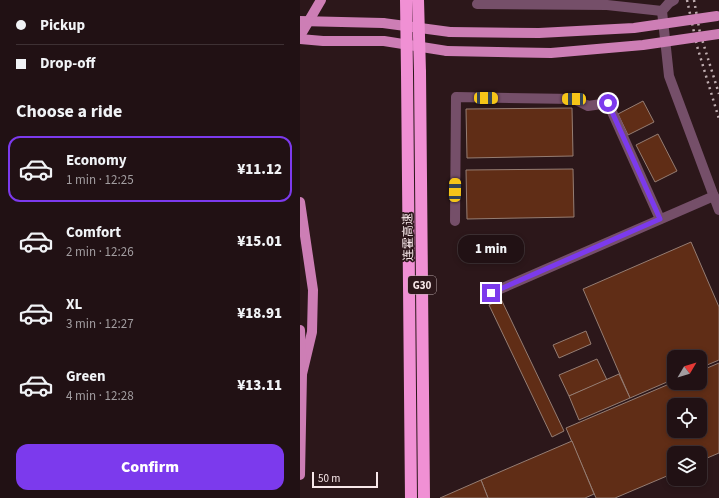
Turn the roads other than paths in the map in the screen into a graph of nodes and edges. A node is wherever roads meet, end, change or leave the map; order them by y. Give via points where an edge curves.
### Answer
1 (321, 0) edge
2 (406, 0) edge
3 (418, 0) edge
4 (674, 0) edge
5 (477, 4) dead end
6 (662, 11) junction
7 (718, 15) edge
8 (300, 21) edge
9 (300, 26) edge
10 (719, 34) edge
11 (300, 38) edge
12 (714, 196) junction
13 (300, 202) edge
14 (719, 210) edge
15 (660, 219) junction
16 (455, 221) dead end
17 (491, 293) dead end
18 (300, 330) edge
19 (302, 374) junction
20 (300, 476) edge
21 (411, 498) edge
22 (424, 498) edge

1 - 9 main road
1 - 11 main road
2 - 21 highway, 连霍高速 / G30, bridge
3 - 22 highway, 连霍高速 / G30, bridge
4 - 6 street
5 - 6 street via 606,5
6 - 12 street via 669,76
7 - 8 main road, bridge via 626,28 539,33 450,32 383,23
10 - 11 main road, bridge via 643,45 551,52 447,51 384,41 323,41
12 - 14 street
12 - 15 street
13 - 19 main road via 313,290 312,332
15 - 16 street via 608,103 588,106 574,99 456,97
15 - 17 street
18 - 19 main road
19 - 20 main road

